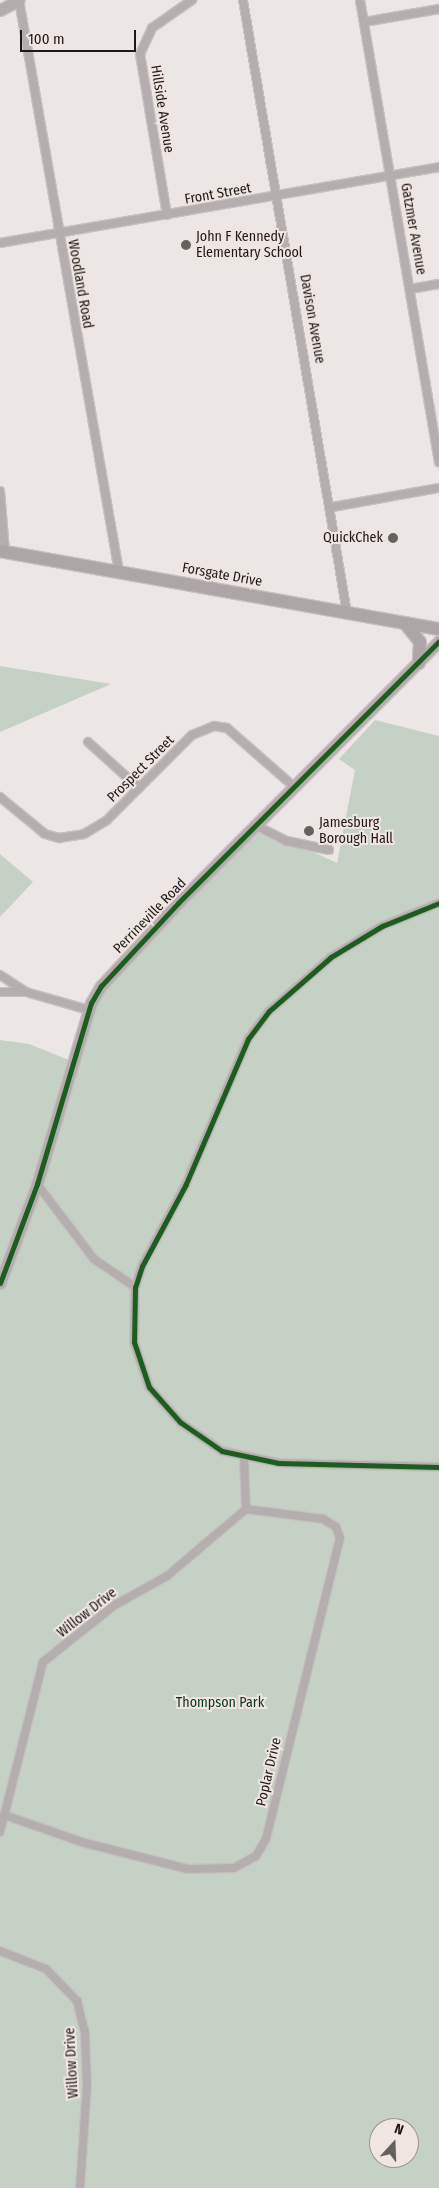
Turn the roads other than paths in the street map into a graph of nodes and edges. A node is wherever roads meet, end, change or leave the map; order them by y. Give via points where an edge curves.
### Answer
1 (19, 0) edge
2 (192, 0) edge
3 (243, 0) edge
4 (360, 0) edge
5 (439, 9) edge
6 (0, 10) edge
7 (364, 22) junction
8 (439, 168) edge
9 (391, 176) junction
10 (278, 196) junction
11 (167, 216) junction
12 (59, 233) junction
13 (0, 243) edge
14 (439, 284) edge
15 (410, 289) junction
16 (439, 462) edge
17 (439, 488) edge
18 (0, 492) edge
19 (332, 508) junction
20 (2, 551) edge
21 (119, 572) junction
22 (347, 613) junction
23 (404, 623) junction
24 (439, 629) edge
25 (439, 641) edge
26 (419, 663) junction
27 (88, 742) dead end
28 (294, 786) junction
29 (138, 788) junction
30 (0, 796) edge
31 (255, 825) junction
32 (329, 850) dead end
33 (439, 903) edge
34 (0, 975) edge
35 (0, 992) edge
36 (26, 992) junction
37 (89, 1010) junction
38 (37, 1184) junction
39 (0, 1283) edge
40 (135, 1287) junction
41 (244, 1459) junction
42 (439, 1467) edge
43 (246, 1509) junction
44 (4, 1816) junction
45 (0, 1832) edge
46 (0, 1951) edge
47 (80, 2188) edge

1 - 6 street
1 - 12 street, Woodland Road
2 - 11 street, Hillside Avenue via 152,28 140,54
3 - 10 street, Davison Avenue
4 - 7 street, Gatzmer Avenue
5 - 7 street
7 - 9 street, Gatzmer Avenue
8 - 9 street, Front Street
9 - 10 street, Front Street
9 - 15 street, Gatzmer Avenue
10 - 11 street, Front Street
10 - 19 street, Davison Avenue
11 - 12 street, Front Street
12 - 13 street, Front Street
12 - 21 street, Woodland Road
14 - 15 street
15 - 16 street, Gatzmer Avenue
17 - 19 street
18 - 20 street
19 - 22 street, Davison Avenue
20 - 21 main road, Forsgate Drive
21 - 22 main road, Forsgate Drive
22 - 23 main road, Forsgate Drive
23 - 24 main road, Forsgate Drive
23 - 26 main road via 420,642
25 - 26 street, Perrineville Road
26 - 28 street, Perrineville Road
27 - 29 street
28 - 29 street, Prospect Street via 227,728 214,726 192,735
28 - 31 street, Perrineville Road
29 - 30 street, Prospect Street via 107,820 71,838 34,828
31 - 32 street via 287,841
31 - 37 street, Perrineville Road via 118,964
33 - 40 street via 360,938 269,1011 235,1062 208,1136 157,1234
34 - 36 street
35 - 36 street
36 - 37 street
37 - 38 street, Perrineville Road
38 - 39 street, Perrineville Road
38 - 40 street via 94,1259
40 - 41 street via 134,1342 149,1388 199,1438
41 - 42 street
41 - 43 street
43 - 44 street, Willow Drive via 167,1576 115,1605 69,1645 48,1656 36,1680
43 - 44 street, Poplar Drive via 323,1519 336,1527 340,1538 268,1830 256,1856 234,1868 188,1869 130,1856
44 - 45 street, Willow Drive
46 - 47 street, Willow Drive via 46,1970 77,2001 85,2033 87,2085

